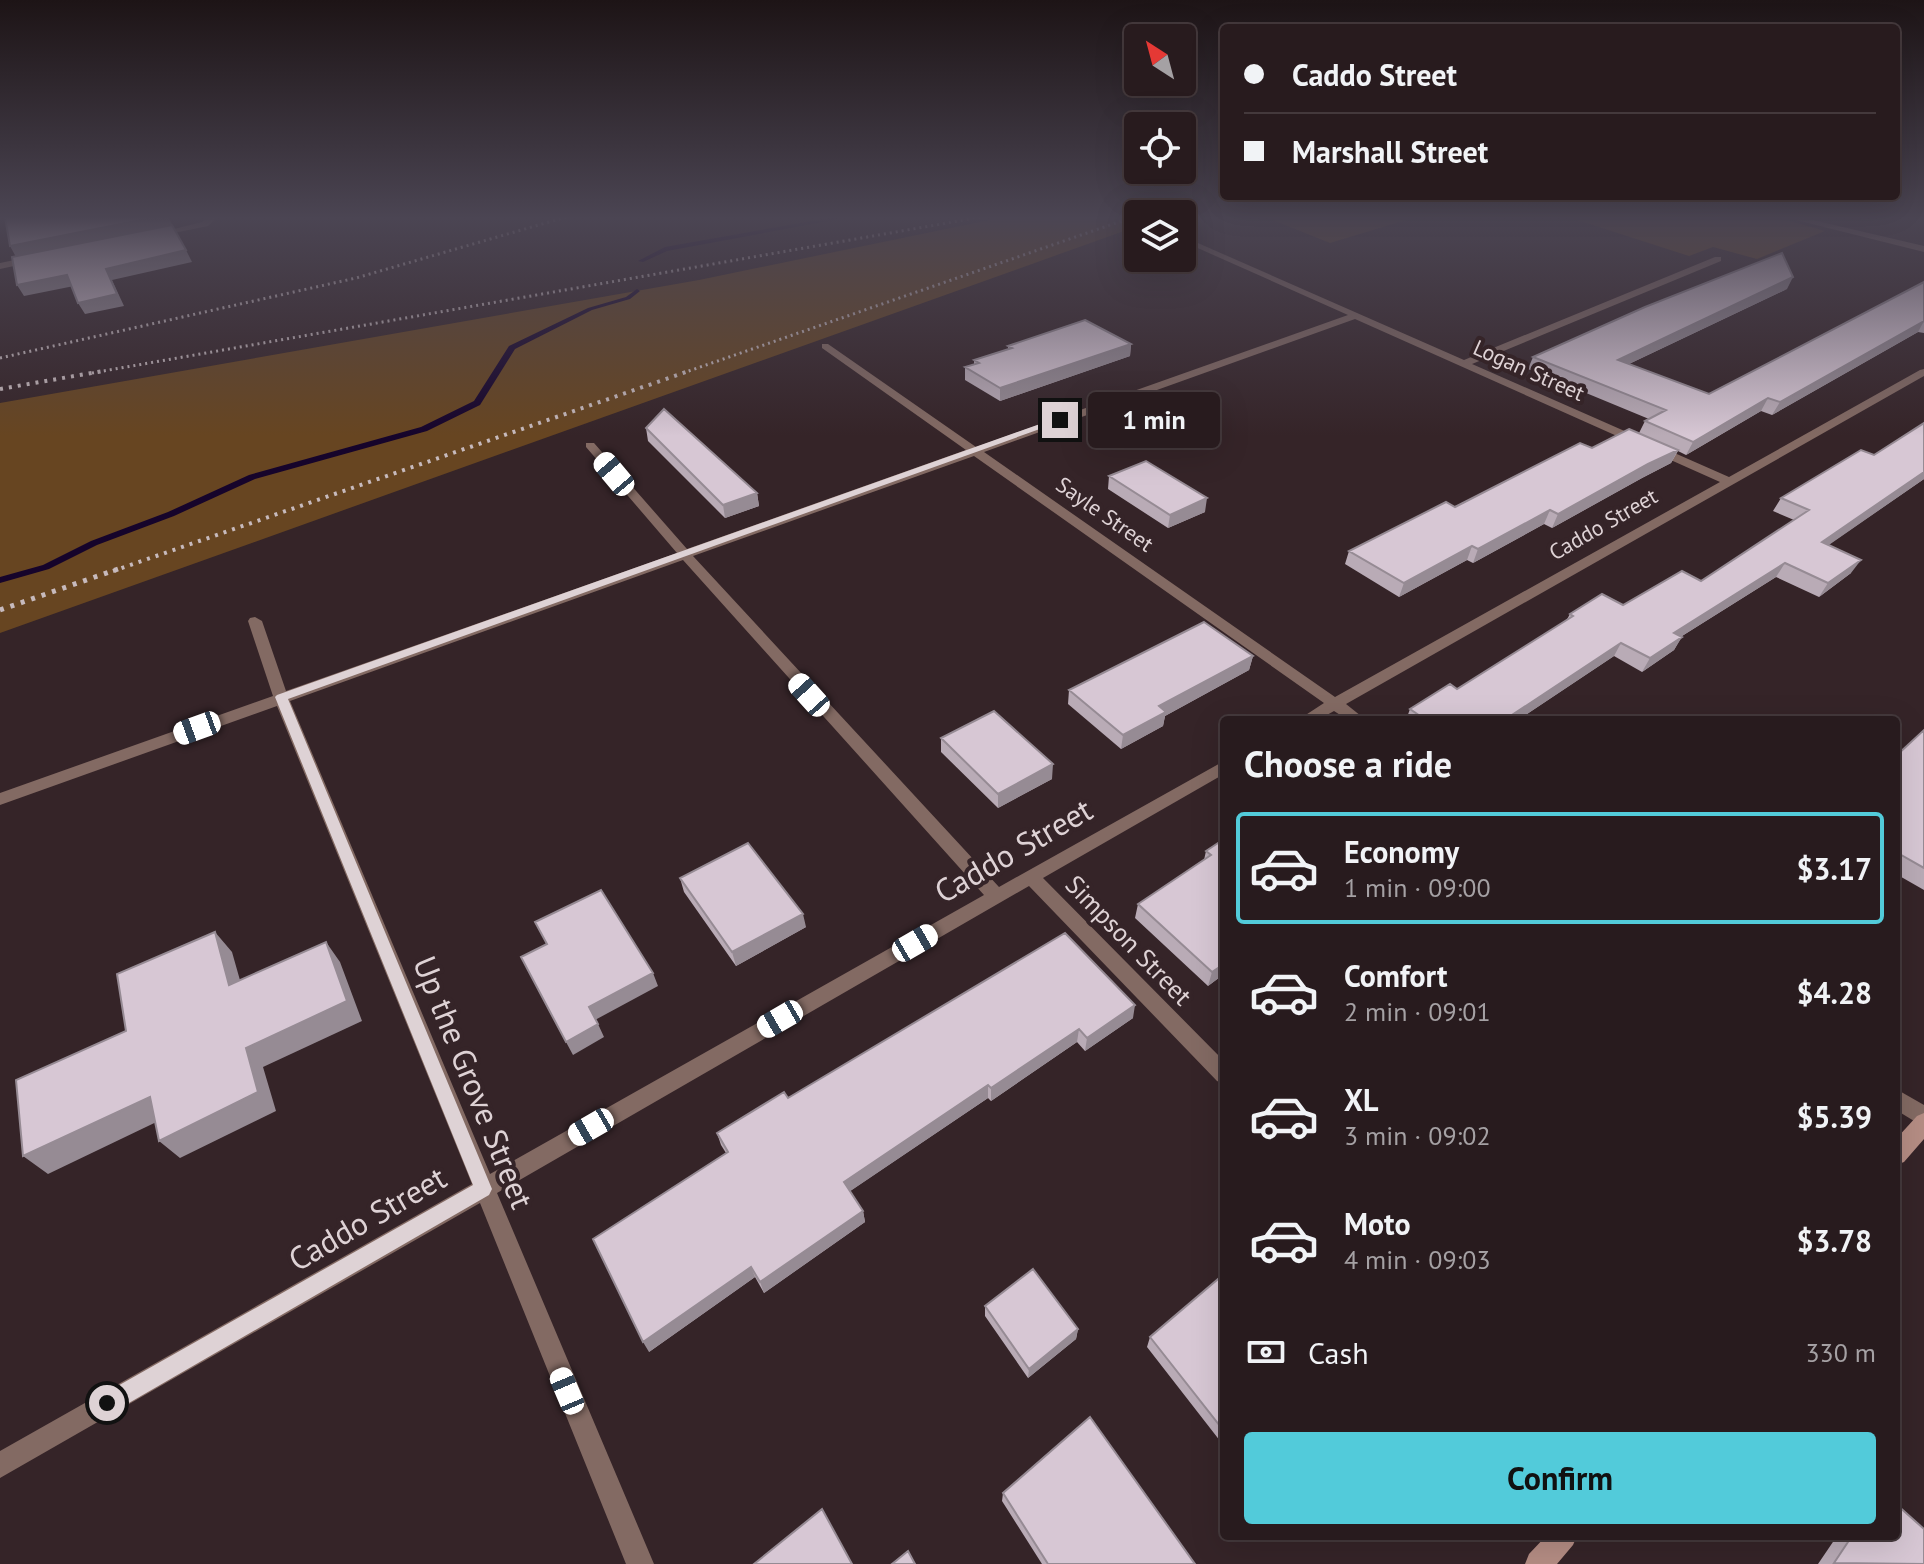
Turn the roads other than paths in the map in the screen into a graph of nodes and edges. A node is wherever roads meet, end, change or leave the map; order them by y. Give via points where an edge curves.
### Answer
1 (1297, 290) edge
2 (1643, 290) edge
3 (1354, 316) junction
4 (825, 346) dead end
5 (1465, 363) junction
6 (1924, 372) edge
7 (590, 445) dead end
8 (972, 451) junction
9 (1728, 481) junction
10 (682, 554) junction
11 (255, 621) dead end
12 (281, 697) junction
13 (1336, 703) junction
14 (1313, 716) edge
15 (1353, 716) edge
16 (1220, 769) edge
17 (0, 799) edge
18 (1031, 877) junction
19 (996, 896) junction
20 (1220, 1071) edge
21 (1900, 1101) edge
22 (1924, 1117) edge
23 (1924, 1123) edge
24 (1900, 1150) edge
25 (483, 1189) junction
26 (0, 1465) edge
27 (1560, 1540) edge
28 (640, 1564) edge
29 (1539, 1564) edge

1 - 3 street, Logan Street
2 - 5 street
3 - 5 street, Logan Street
3 - 8 street
4 - 8 street, Sayle Street
5 - 9 street, Logan Street
6 - 9 street, Caddo Street
7 - 10 street
8 - 10 street
8 - 13 street, Sayle Street
9 - 13 street, Caddo Street
10 - 12 street
10 - 19 street
11 - 12 street, Up the Grove Street
12 - 17 street
12 - 25 street, Up the Grove Street
13 - 14 street, Caddo Street
13 - 15 street, Sayle Street
16 - 18 street, Caddo Street
18 - 19 street, Caddo Street
18 - 20 street, Simpson Street
19 - 25 street, Caddo Street
21 - 22 street
23 - 24 street
25 - 26 street, Caddo Street
25 - 28 street, Up the Grove Street
27 - 29 street

